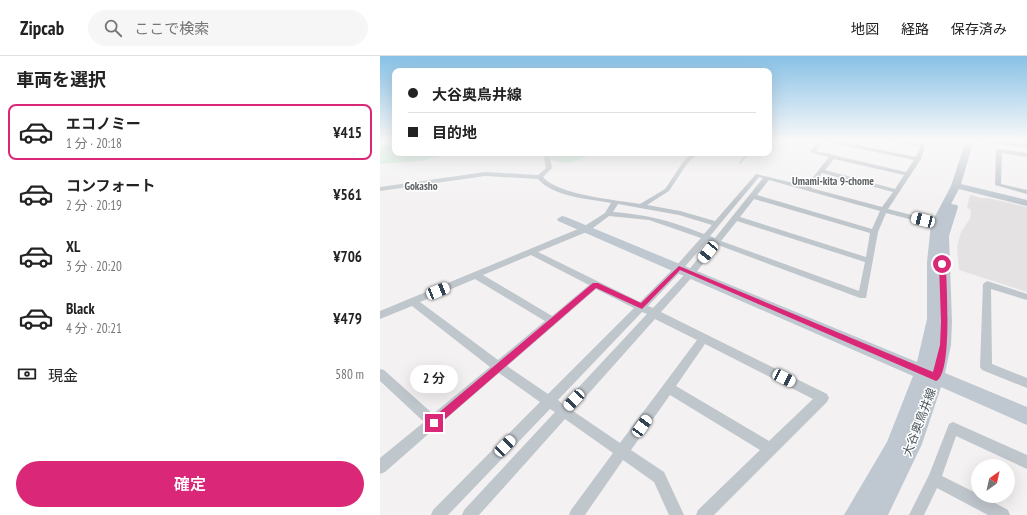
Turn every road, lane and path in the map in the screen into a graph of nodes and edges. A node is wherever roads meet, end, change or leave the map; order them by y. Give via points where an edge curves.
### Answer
1 (548, 161) edge
2 (687, 161) edge
3 (828, 161) edge
4 (856, 161) edge
5 (916, 161) edge
6 (971, 161) edge
7 (999, 161) edge
8 (820, 171) junction
9 (908, 174) junction
10 (540, 177) junction
11 (767, 178) junction
12 (960, 187) junction
13 (807, 188) junction
14 (380, 189) edge
15 (896, 191) junction
16 (1027, 192) edge
17 (752, 196) junction
18 (616, 201) junction
19 (1027, 203) edge
20 (641, 206) junction
21 (884, 210) junction
22 (608, 214) junction
23 (736, 218) junction
24 (562, 219) dead end
25 (717, 224) junction
26 (936, 224) junction
27 (586, 229) junction
28 (874, 232) junction
29 (705, 237) junction
30 (717, 242) junction
31 (531, 252) junction
32 (869, 261) junction
33 (685, 270) junction
34 (476, 275) junction
35 (596, 284) junction
36 (1027, 297) edge
37 (412, 302) junction
38 (642, 307) junction
39 (654, 313) junction
40 (380, 314) edge
41 (553, 321) junction
42 (704, 338) junction
43 (499, 367) junction
44 (380, 374) edge
45 (929, 374) junction
46 (1027, 383) edge
47 (669, 388) junction
48 (550, 401) junction
49 (564, 411) junction
50 (1027, 416) edge
51 (434, 423) junction
52 (770, 449) junction
53 (623, 451) junction
54 (1027, 462) edge
55 (380, 467) edge
56 (934, 480) junction
57 (438, 515) edge
58 (469, 515) edge
59 (576, 515) edge
60 (677, 515) edge
61 (704, 515) edge
62 (855, 515) edge
63 (877, 515) edge
64 (916, 515) edge
65 (1001, 515) edge

1 - 10 street via 549,168
2 - 20 street via 667,190
3 - 8 street
4 - 9 street
5 - 9 street
6 - 12 street, 大谷奥鳥井線 via 968,177
7 - 16 street via 998,185
8 - 13 street
8 - 15 street
9 - 15 street
10 - 14 street via 485,174
10 - 18 street via 545,183 568,193
11 - 13 street
11 - 17 street
11 - 25 street via 758,175
12 - 19 street
12 - 26 street
12 - 45 street, 大谷奥鳥井線 via 943,236 943,345
13 - 21 street
15 - 21 street
17 - 23 street
17 - 28 street
18 - 20 street
18 - 22 street
20 - 25 street via 680,213
21 - 26 street
21 - 28 street
22 - 27 street
22 - 29 street via 640,216
23 - 30 street
23 - 32 street
24 - 27 street
25 - 29 street
26 - 45 street via 933,262 934,319
27 - 31 street
27 - 33 street
28 - 32 street
29 - 30 street
29 - 33 street
30 - 32 street via 863,296
30 - 33 street
31 - 34 street
31 - 35 street
33 - 38 street
33 - 39 street
33 - 45 street
34 - 37 street
34 - 41 street
35 - 38 street
35 - 41 street
36 - 46 street via 987,284 986,366
37 - 40 street
37 - 43 street
38 - 39 street
38 - 48 street
39 - 42 street
39 - 49 street
41 - 43 street
42 - 47 street
42 - 52 street via 823,398
43 - 48 street
43 - 51 street
44 - 51 street
45 - 50 street
45 - 62 street, 大谷奥鳥井線 via 894,448
45 - 63 street, 大谷奥鳥井線 via 913,444
47 - 52 street
47 - 53 street
48 - 49 street
48 - 57 street
49 - 53 street
49 - 58 street
51 - 55 street
52 - 61 street
53 - 59 street
53 - 60 street via 659,477
54 - 56 street via 953,428
56 - 64 street
56 - 65 street

